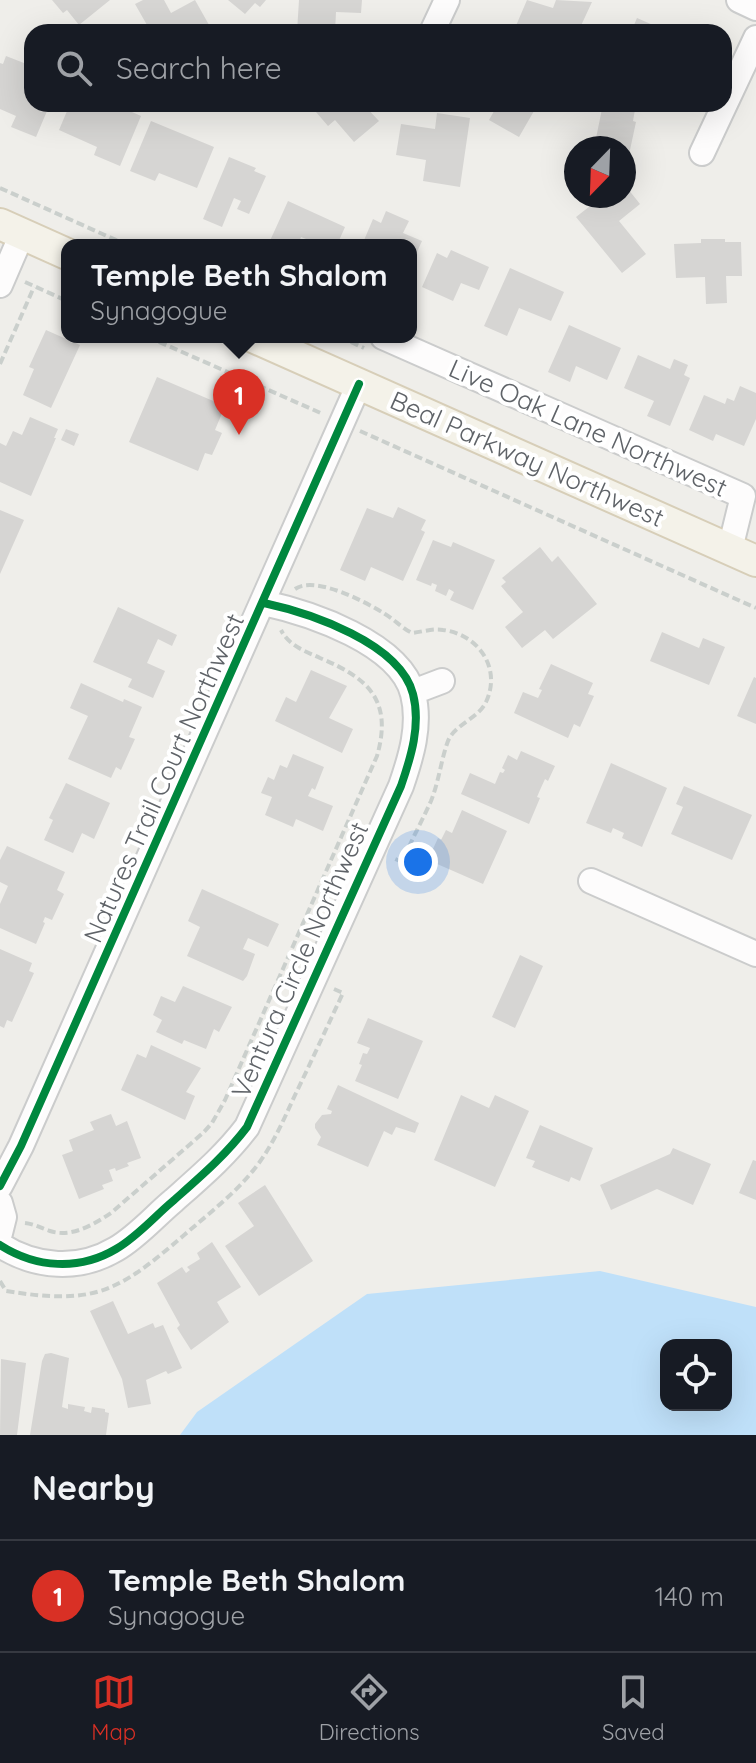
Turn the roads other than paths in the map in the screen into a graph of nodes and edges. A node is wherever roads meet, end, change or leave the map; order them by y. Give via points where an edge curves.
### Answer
1 (447, 0) edge
2 (739, 0) edge
3 (756, 8) edge
4 (436, 24) edge
5 (756, 38) edge
6 (732, 89) edge
7 (721, 112) edge
8 (702, 153) dead end
9 (11, 229) edge
10 (61, 251) edge
11 (3, 279) edge
12 (267, 343) edge
13 (397, 343) edge
14 (359, 384) junction
15 (743, 555) edge
16 (274, 605) junction
17 (442, 681) dead end
18 (413, 692) junction
19 (591, 881) dead end
20 (756, 954) edge
21 (0, 1186) edge
22 (1, 1226) edge

1 - 4 street
2 - 3 street
5 - 6 street
7 - 8 street
9 - 10 main road
9 - 11 street
12 - 14 main road, Beal Parkway Northwest
13 - 15 street, Live Oak Lane Northwest via 743,496
14 - 15 main road, Beal Parkway Northwest
14 - 16 street, Natures Trail Court Northwest
16 - 18 street via 311,615 361,639 404,674
16 - 21 street, Natures Trail Court Northwest
17 - 18 street
18 - 22 street, Ventura Circle Northwest via 411,756 247,1127 227,1154 117,1248 85,1262 33,1261
19 - 20 street

